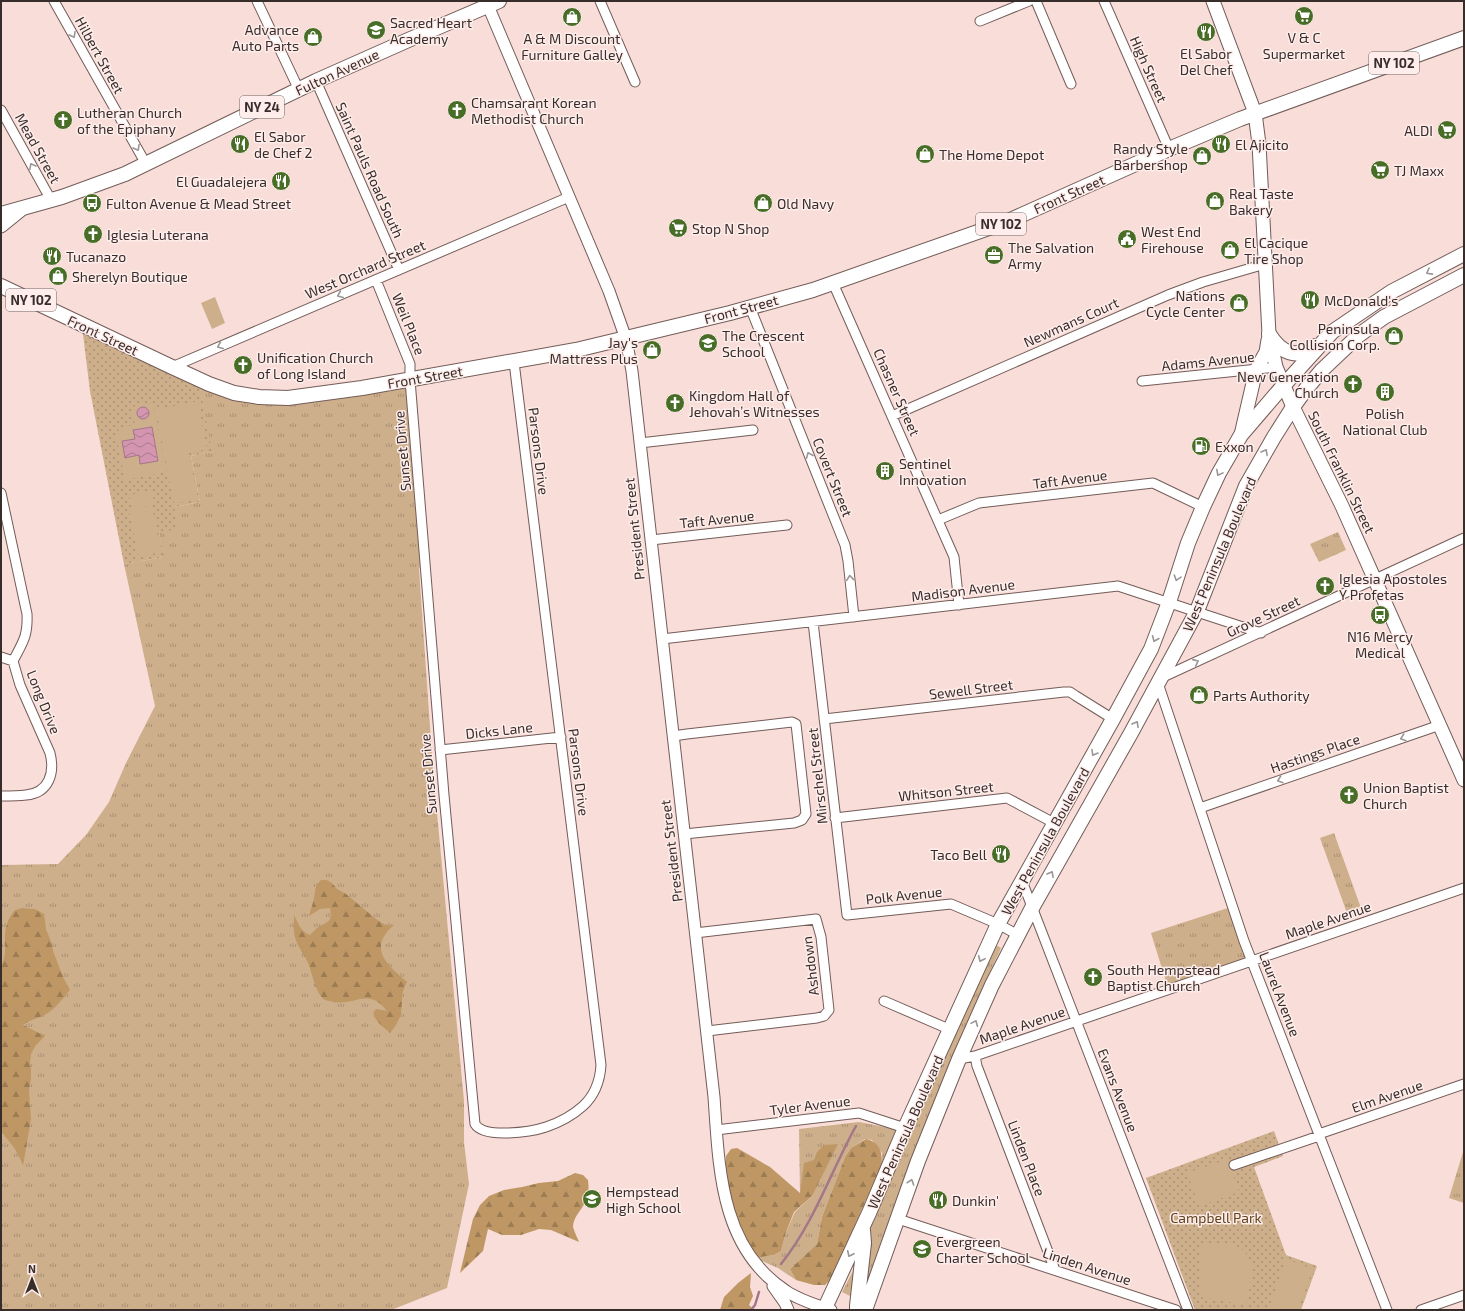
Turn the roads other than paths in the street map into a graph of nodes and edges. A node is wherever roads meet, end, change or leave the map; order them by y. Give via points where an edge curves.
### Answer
1 (54, 1) edge
2 (257, 1) edge
3 (600, 1) edge
4 (1029, 1) edge
5 (1036, 1) edge
6 (1104, 1) edge
7 (1213, 1) edge
8 (491, 3) edge
9 (980, 21) dead end
10 (1464, 38) edge
11 (316, 81) junction
12 (635, 82) dead end
13 (1071, 84) dead end
14 (299, 90) junction
15 (1, 110) edge
16 (1255, 113) junction
17 (1169, 149) junction
18 (146, 164) junction
19 (569, 197) junction
20 (51, 200) junction
21 (22, 209) junction
22 (1, 214) edge
23 (1, 226) edge
24 (1464, 254) edge
25 (1265, 264) junction
26 (399, 270) junction
27 (1464, 275) edge
28 (376, 280) junction
29 (833, 283) junction
30 (1, 286) edge
31 (750, 307) junction
32 (1332, 332) junction
33 (1269, 334) junction
34 (626, 339) junction
35 (514, 362) junction
36 (172, 367) junction
37 (1276, 367) junction
38 (1256, 370) junction
39 (410, 380) junction
40 (1142, 381) dead end
41 (1283, 386) junction
42 (1293, 407) junction
43 (892, 416) junction
44 (753, 430) dead end
45 (1241, 435) junction
46 (640, 443) junction
47 (1, 493) edge
48 (1203, 507) junction
49 (938, 520) junction
50 (787, 525) dead end
51 (1464, 538) edge
52 (651, 540) junction
53 (1375, 580) junction
54 (1169, 602) junction
55 (959, 605) junction
56 (1196, 611) junction
57 (854, 617) junction
58 (813, 622) junction
59 (1262, 632) junction
60 (662, 639) junction
61 (1, 657) edge
62 (12, 661) junction
63 (1159, 681) junction
64 (824, 719) junction
65 (1113, 719) junction
66 (1440, 725) junction
67 (673, 736) junction
68 (560, 737) junction
69 (440, 750) junction
70 (1464, 780) edge
71 (3, 796) edge
72 (1200, 808) junction
73 (836, 818) junction
74 (1054, 823) junction
75 (684, 834) junction
76 (1022, 880) junction
77 (1464, 888) edge
78 (1032, 908) junction
79 (858, 914) joint
80 (998, 924) junction
81 (695, 933) junction
82 (1018, 936) junction
83 (1252, 961) junction
84 (884, 1000) dead end
85 (1076, 1021) junction
86 (950, 1030) junction
87 (707, 1031) junction
88 (975, 1056) junction
89 (960, 1059) junction
90 (1464, 1084) edge
91 (905, 1128) junction
92 (716, 1130) junction
93 (513, 1132) joint
94 (1319, 1135) junction
95 (1234, 1165) dead end
96 (898, 1219) junction
97 (863, 1226) junction
98 (1054, 1270) junction
99 (768, 1277) junction
100 (1464, 1295) edge
101 (788, 1310) edge
102 (827, 1310) edge
103 (858, 1310) edge
104 (864, 1310) edge
105 (1176, 1310) edge
106 (1188, 1310) edge
107 (1387, 1310) edge
108 (1421, 1310) edge

1 -> 18 street, Hilbert Street
2 - 14 street
3 - 12 street
4 - 9 street
5 - 13 street
6 - 17 street, High Street
7 - 16 main road, South Franklin Street
8 - 11 main road, Fulton Avenue / NY 24
8 - 19 street, President Street
10 - 16 main road, Front Street / NY 102
11 - 14 main road, Fulton Avenue / NY 24
11 - 26 street, Saint Pauls Road South
14 - 18 main road, Fulton Avenue / NY 24
20 -> 15 street, Mead Street
16 - 17 main road, Front Street / NY 102
16 - 25 main road, South Franklin Street
17 - 29 main road, Front Street / NY 102 via 1006,222
18 - 20 main road, Fulton Avenue / NY 24
19 - 26 street, West Orchard Street
19 - 34 street, President Street via 609,291
20 - 21 main road, Fulton Avenue / NY 24
21 - 22 main road, NY 24
21 - 23 main road
24 -> 32 main road via 1391,292
25 - 33 main road, South Franklin Street
25 - 43 street, Newmans Court via 1168,295
26 - 28 street, West Orchard Street
27 - 42 main road, West Peninsula Boulevard via 1384,317 1359,335 1322,370
28 -> 36 street, West Orchard Street
28 - 39 street, Weil Place via 410,364
29 - 31 main road, Front Street / NY 102
29 - 43 street, Chasner Street
30 - 36 main road, Front Street / NY 102
31 - 34 main road, Front Street / NY 102
57 -> 31 street, Covert Street via 845,545
32 - 33 main road via 1308,351 1294,353 1284,351
32 - 41 main road, West Peninsula Boulevard
33 - 37 main road, South Franklin Street
33 - 38 main road via 1266,352
34 - 35 main road, Front Street / NY 102
34 - 46 street, President Street
35 - 39 main road, Front Street / NY 102
35 - 68 street, Parsons Drive
36 - 39 main road, Front Street / NY 102 via 234,393 259,397 288,398
37 - 38 street, Adams Avenue
37 - 41 main road, South Franklin Street
38 - 40 street, Adams Avenue
38 - 45 main road
39 - 69 street, Sunset Drive
41 - 42 main road, South Franklin Street
41 - 45 main road, West Peninsula Boulevard
42 - 53 main road, South Franklin Street
56 -> 42 main road, West Peninsula Boulevard via 1246,486
43 - 49 street, Chasner Street
44 - 46 street
45 -> 48 main road, West Peninsula Boulevard
46 - 52 street, President Street
47 - 62 street, Long Drive via 27,614 26,634
48 - 49 street, Taft Avenue via 1153,483 979,503
48 -> 54 main road, West Peninsula Boulevard
49 - 55 street, Chasner Street via 954,557
50 - 52 street, Taft Avenue
51 - 53 street, Grove Street
52 - 60 street, President Street
53 - 59 street, Grove Street
53 - 66 main road, South Franklin Street
54 - 55 street, Madison Avenue via 1118,586
54 - 56 street, Madison Avenue
54 -> 65 main road, West Peninsula Boulevard via 1151,649
55 - 57 street, Madison Avenue
56 - 59 street, Madison Avenue
56 - 63 main road, West Peninsula Boulevard
57 - 58 street, Madison Avenue
58 - 60 street, Madison Avenue
58 - 64 street, Mirschel Street
63 -> 59 street, Grove Street
60 - 67 street, President Street
61 - 62 street
62 - 71 street, Long Drive via 50,753 52,770 47,783 35,793
63 - 72 street, Laurel Avenue
78 -> 63 main road, West Peninsula Boulevard
64 - 65 street, Sewell Street via 1064,692 1070,692
64 - 73 street, Mirschel Street
65 -> 74 main road, West Peninsula Boulevard
66 - 70 main road, South Franklin Street
66 -> 72 street, Hastings Place
67 - 75 street, President Street
67 - 75 street via 786,722 796,724 805,804 806,814 802,820 794,823
68 - 69 street, Dicks Lane
68 - 93 street, Parsons Drive via 600,1057 600,1076 594,1093 583,1106 566,1118 537,1130
69 - 93 street, Sunset Drive via 475,1124 477,1128 493,1133
72 - 83 street, Laurel Avenue
73 - 74 street, Whitson Street via 1007,798
73 - 79 street, Mirschel Street via 847,916
74 - 76 main road, West Peninsula Boulevard
75 - 81 street, President Street
76 - 78 street, Evans Avenue
76 - 80 main road, West Peninsula Boulevard
77 - 83 street, Maple Avenue
78 - 82 main road, West Peninsula Boulevard
78 - 85 street, Evans Avenue
79 - 80 street, Polk Avenue via 951,904
80 - 82 street, Polk Avenue
80 -> 86 main road, West Peninsula Boulevard
81 - 87 street, President Street
81 - 87 street, Ashdown via 816,919 821,937 829,1010 824,1016
89 -> 82 main road, West Peninsula Boulevard via 992,984
83 - 85 street, Maple Avenue
83 - 94 street, Laurel Avenue
84 - 86 street
85 - 88 street, Maple Avenue
85 - 106 street, Evans Avenue
86 - 91 main road, West Peninsula Boulevard
87 - 92 street, President Street
88 - 89 street, Maple Avenue
88 - 98 street, Linden Place
96 -> 89 main road, West Peninsula Boulevard
90 - 94 street, Elm Avenue
91 - 92 street, Tyler Avenue via 859,1113
91 - 97 main road, West Peninsula Boulevard
92 - 99 street, President Street via 720,1173 729,1214 740,1240 755,1264
94 - 95 street, Elm Avenue
94 - 107 street, Laurel Avenue
96 - 98 street, Linden Avenue
96 - 104 main road, West Peninsula Boulevard
97 -> 102 main road, West Peninsula Boulevard
97 - 103 main road via 864,1243
98 - 105 street, Linden Avenue
99 - 101 street
99 - 102 street, President Street via 787,1292
100 - 108 street

